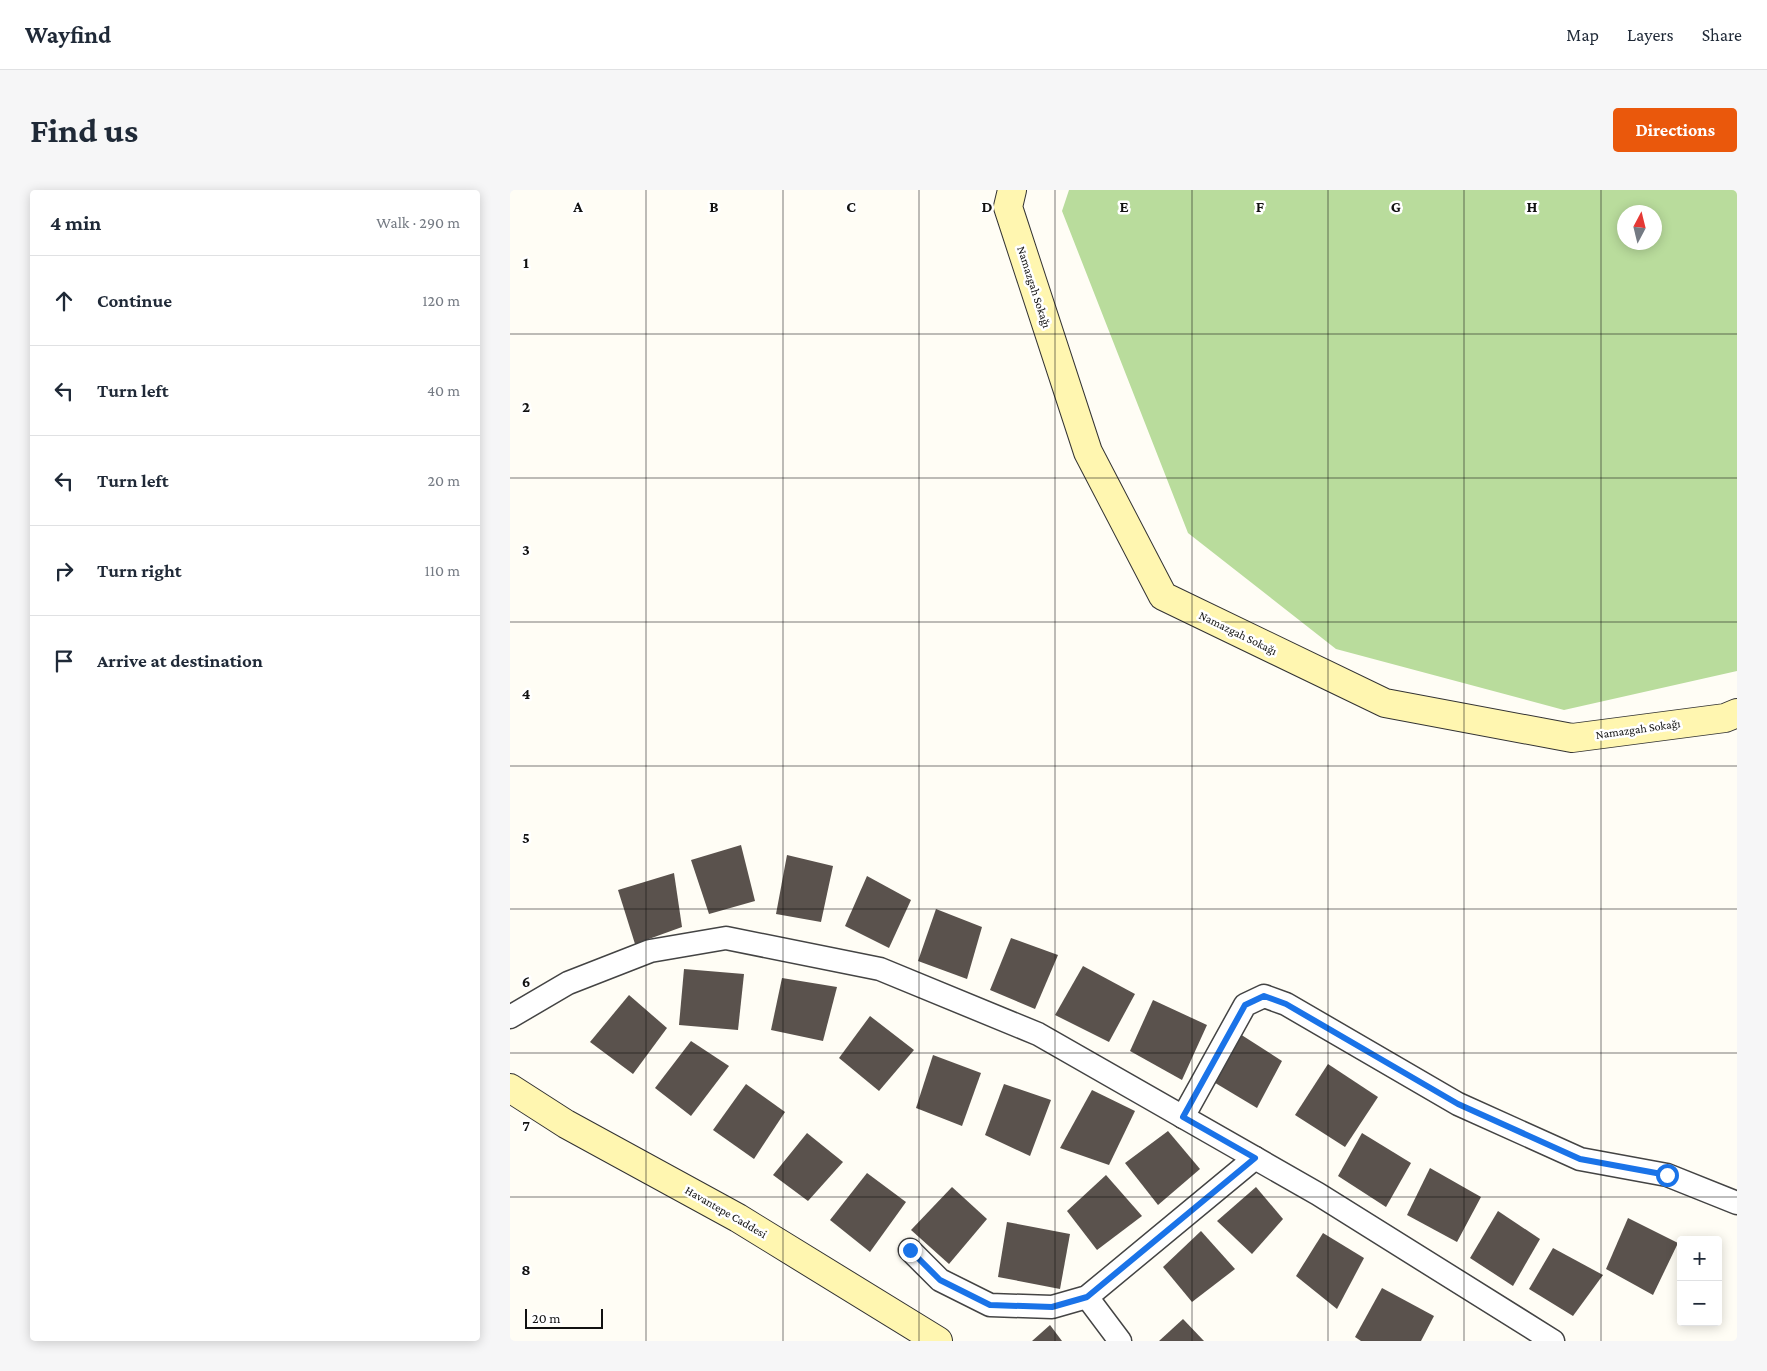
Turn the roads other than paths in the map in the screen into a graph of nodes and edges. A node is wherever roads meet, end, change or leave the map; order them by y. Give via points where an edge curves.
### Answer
1 (1012, 190) edge
2 (1737, 713) edge
3 (510, 1017) edge
4 (510, 1088) edge
5 (1183, 1117) junction
6 (1255, 1158) junction
7 (1737, 1203) edge
8 (910, 1250) dead end
9 (1087, 1297) junction
10 (893, 1312) junction
11 (897, 1341) edge
12 (938, 1341) edge
13 (1120, 1341) edge
14 (1553, 1341) edge

1 - 2 street, Namazgah Sokağı via 1008,207 1088,452 1163,596 1385,704 1572,738 1725,718
3 - 5 street via 568,983 650,951 726,938 880,969 1038,1034
4 - 10 street, Havantepe Caddesi via 566,1124 738,1218
5 - 6 street
5 - 7 street via 1245,1005 1264,996 1286,1004 1458,1104 1580,1159 1667,1175
6 - 9 street
6 - 14 street
8 - 9 street via 940,1280 990,1305 1052,1307
9 - 13 street
10 - 11 street
10 - 12 street, Havantepe Caddesi

